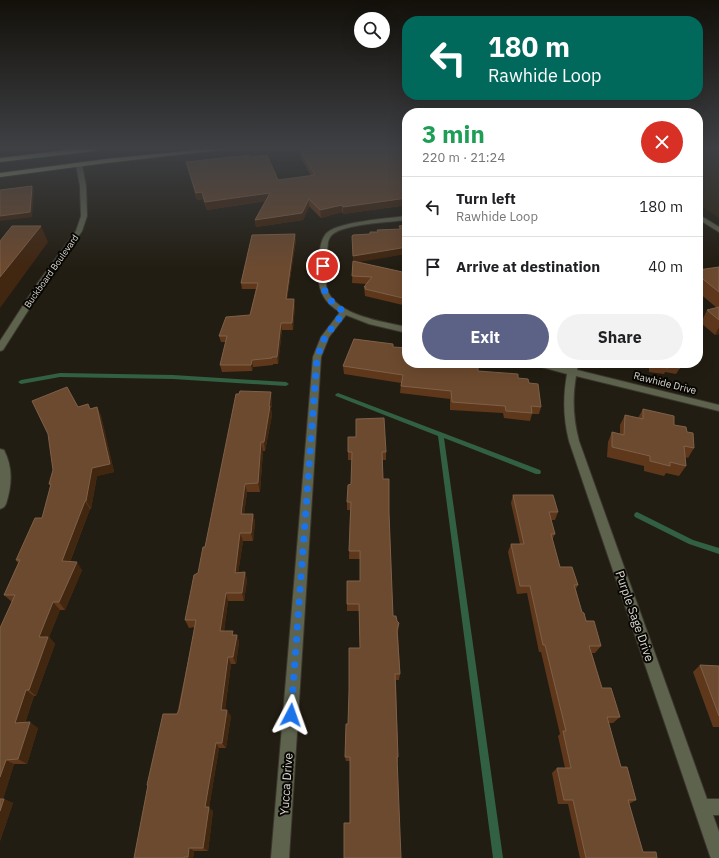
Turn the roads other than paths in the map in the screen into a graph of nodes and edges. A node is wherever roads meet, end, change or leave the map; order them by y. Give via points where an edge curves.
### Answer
1 (83, 189) edge
2 (402, 219) edge
3 (703, 219) edge
4 (719, 230) edge
5 (344, 312) junction
6 (402, 329) edge
7 (0, 348) edge
8 (573, 368) edge
9 (719, 408) edge
10 (0, 453) edge
11 (0, 504) edge
12 (702, 807) junction
13 (719, 807) edge
14 (719, 856) edge
15 (280, 858) edge

1 - 7 street, Buckboard Boulevard via 83,221 76,237
2 - 5 street via 330,232 326,239 323,290 329,300
3 - 4 street
5 - 6 street
5 - 15 street, Yucca Drive via 325,337 317,357
8 - 9 street, Rawhide Drive
8 - 12 street, Purple Sage Drive via 568,394 569,422 574,442
10 - 11 street via 6,476
12 - 13 street
12 - 14 street, Purple Sage Drive

